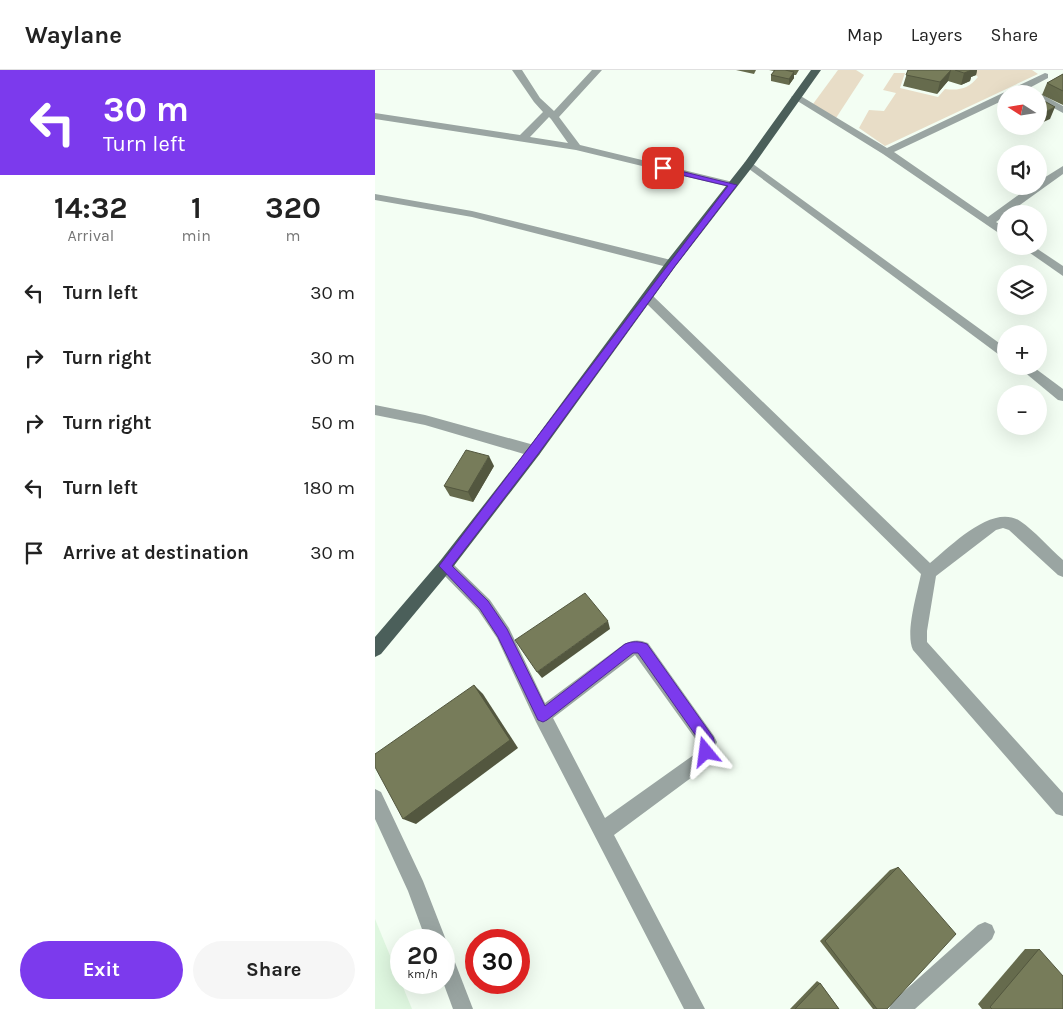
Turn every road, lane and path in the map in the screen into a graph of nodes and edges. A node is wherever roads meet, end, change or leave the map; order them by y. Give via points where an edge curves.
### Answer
1 (517, 70) edge
2 (597, 70) edge
3 (816, 70) edge
4 (1045, 76) dead end
5 (1028, 85) edge
6 (796, 97) junction
7 (997, 100) edge
8 (1047, 101) edge
9 (1063, 110) edge
10 (551, 115) junction
11 (375, 116) edge
12 (522, 139) junction
13 (576, 147) junction
14 (887, 152) junction
15 (749, 164) junction
16 (1063, 169) edge
17 (1047, 180) edge
18 (733, 185) junction
19 (1026, 195) edge
20 (375, 196) edge
21 (988, 222) junction
22 (997, 228) edge
23 (1038, 255) edge
24 (671, 264) junction
25 (1063, 272) edge
26 (648, 298) junction
27 (997, 347) edge
28 (1035, 375) edge
29 (1063, 396) edge
30 (375, 410) edge
31 (534, 451) junction
32 (445, 566) junction
33 (1063, 570) edge
34 (929, 572) junction
35 (375, 649) edge
36 (543, 716) junction
37 (375, 798) edge
38 (1063, 807) edge
39 (601, 832) junction
40 (432, 929) edge
41 (985, 932) dead end
42 (455, 988) edge
43 (463, 1009) edge
44 (695, 1009) edge
45 (899, 1009) edge

1 - 10 street
2 - 10 street
3 - 6 main road
4 - 5 street
6 - 14 street
6 - 15 main road
7 - 14 street
8 - 9 street
10 - 12 street
10 - 13 street
11 - 12 street
12 - 13 street
13 - 18 street
14 - 21 street
15 - 18 main road
15 - 27 street
16 - 17 street
18 - 24 main road
19 - 21 street
20 - 24 street via 472,214
21 - 22 street
23 - 25 street
24 - 26 main road
26 - 31 main road
26 - 34 street
28 - 29 street
30 - 31 street via 425,420
31 - 32 main road
32 - 35 main road
32 - 36 street via 484,605 503,633
33 - 34 street via 1014,525 1003,522 992,524
34 - 38 street via 919,645
36 - 39 street
36 - 39 street via 629,649 642,648 708,742 701,760
37 - 40 street
39 - 44 street
41 - 45 street
42 - 43 street

